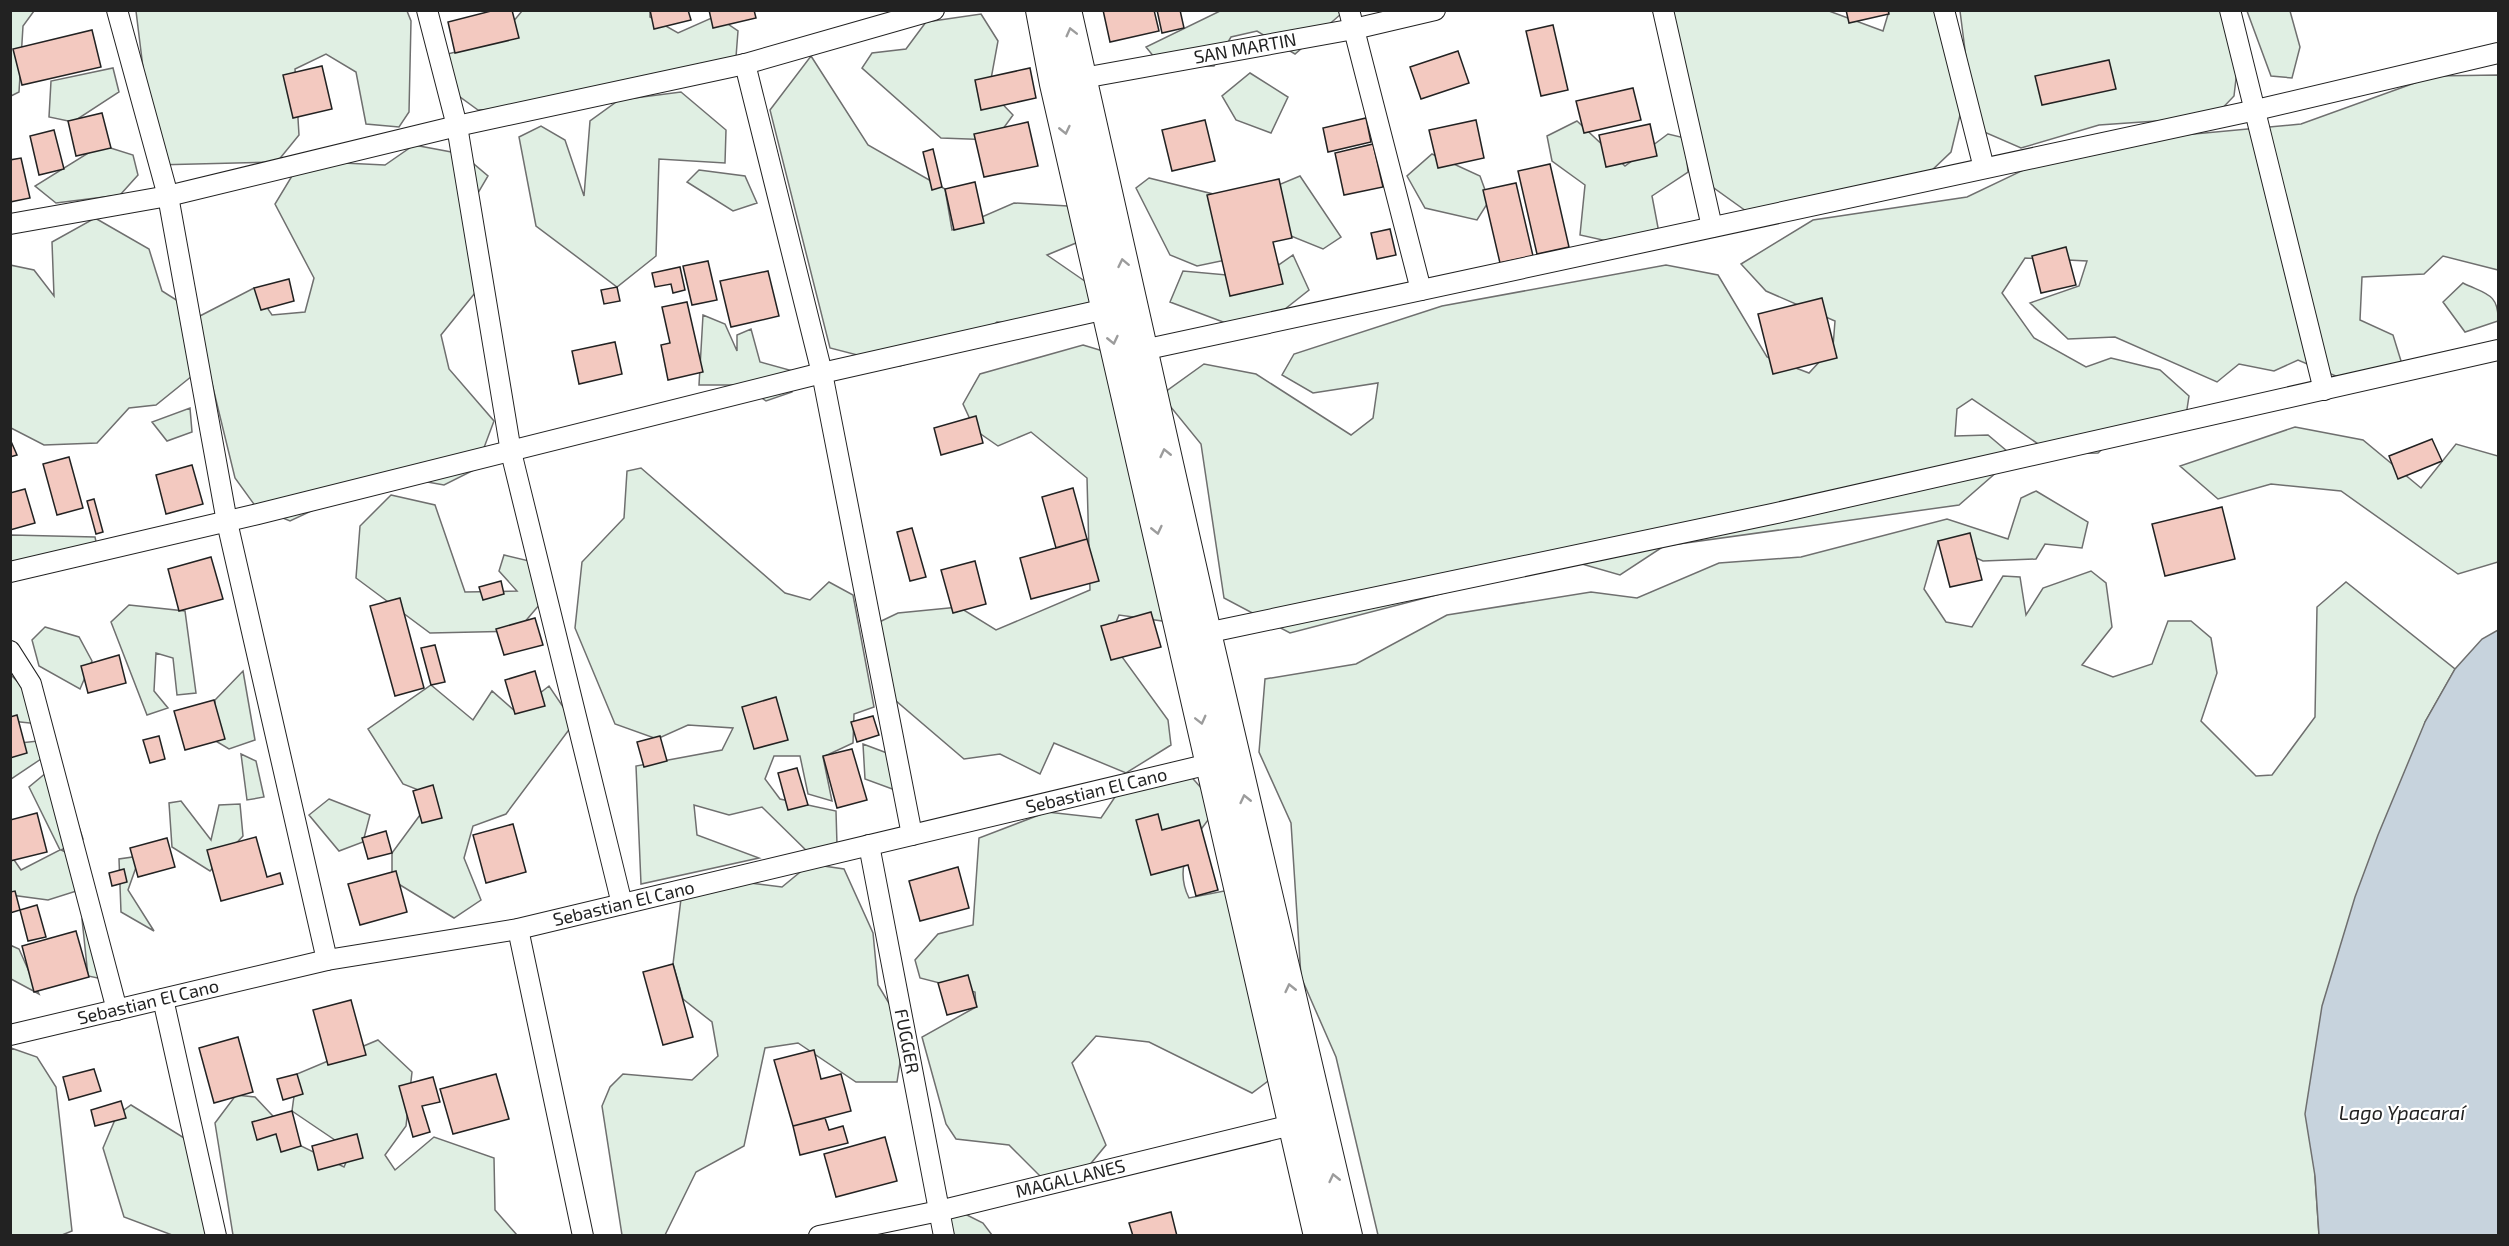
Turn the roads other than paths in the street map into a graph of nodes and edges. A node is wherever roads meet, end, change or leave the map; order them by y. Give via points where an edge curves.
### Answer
1 (117, 10) edge
2 (427, 10) edge
3 (934, 10) edge
4 (1041, 10) edge
5 (1066, 10) edge
6 (1435, 10) edge
7 (1663, 10) edge
8 (1944, 10) edge
9 (2230, 10) edge
10 (1351, 20) edge
11 (2499, 53) edge
12 (745, 64) junction
13 (1068, 81) junction
14 (2256, 110) junction
15 (457, 126) junction
16 (1984, 168) junction
17 (168, 196) junction
18 (10, 224) edge
19 (1712, 227) junction
20 (1421, 290) junction
21 (1106, 309) junction
22 (1143, 350) junction
23 (2499, 350) edge
24 (822, 373) junction
25 (2324, 390) junction
26 (511, 452) junction
27 (227, 522) junction
28 (10, 572) edge
29 (1206, 633) junction
30 (10, 651) edge
31 (1223, 760) junction
32 (912, 835) junction
33 (869, 845) junction
34 (622, 904) junction
35 (518, 929) junction
36 (327, 960) junction
37 (163, 999) junction
38 (117, 1010) junction
39 (10, 1035) edge
40 (1307, 1121) junction
41 (939, 1211) junction
42 (216, 1236) edge
43 (584, 1236) edge
44 (819, 1236) edge
45 (944, 1236) edge
46 (1319, 1236) edge
47 (1347, 1236) edge

1 - 17 street
2 - 15 street
3 - 12 street
4 - 13 main road
13 -> 5 main road
6 - 10 street, SAN MARTIN
7 - 19 street
8 - 16 street
9 - 14 street
10 - 13 street, SAN MARTIN
10 - 20 street
11 - 14 street
12 - 15 street
12 - 24 street
13 -> 21 main road
22 -> 13 main road
14 - 16 street
14 - 25 street
15 - 17 street
15 - 26 street
16 - 19 street
17 - 18 street
17 - 27 street
19 - 20 street
20 - 22 street
21 - 24 street
21 -> 31 main road
29 -> 22 main road
23 - 25 street
24 - 26 street
24 - 32 street
25 - 29 street via 1761,517
26 - 27 street
26 - 34 street
27 - 28 street
27 - 36 street
29 - 31 main road
30 - 38 street via 31,684
31 - 32 street, Sebastian El Cano
31 - 40 main road
32 - 33 street, Sebastian El Cano
33 - 34 street, Sebastian El Cano
33 - 41 street, FUGGER
34 - 35 street, Sebastian El Cano
35 - 36 street, Sebastian El Cano
35 - 43 street
36 - 37 street, Sebastian El Cano
37 - 38 street, Sebastian El Cano
37 - 42 street
38 - 39 street, Sebastian El Cano
40 - 41 street, MAGALLANES
40 - 46 main road
47 -> 40 main road
41 - 44 street, MAGALLANES
41 - 45 street, FUGGER

